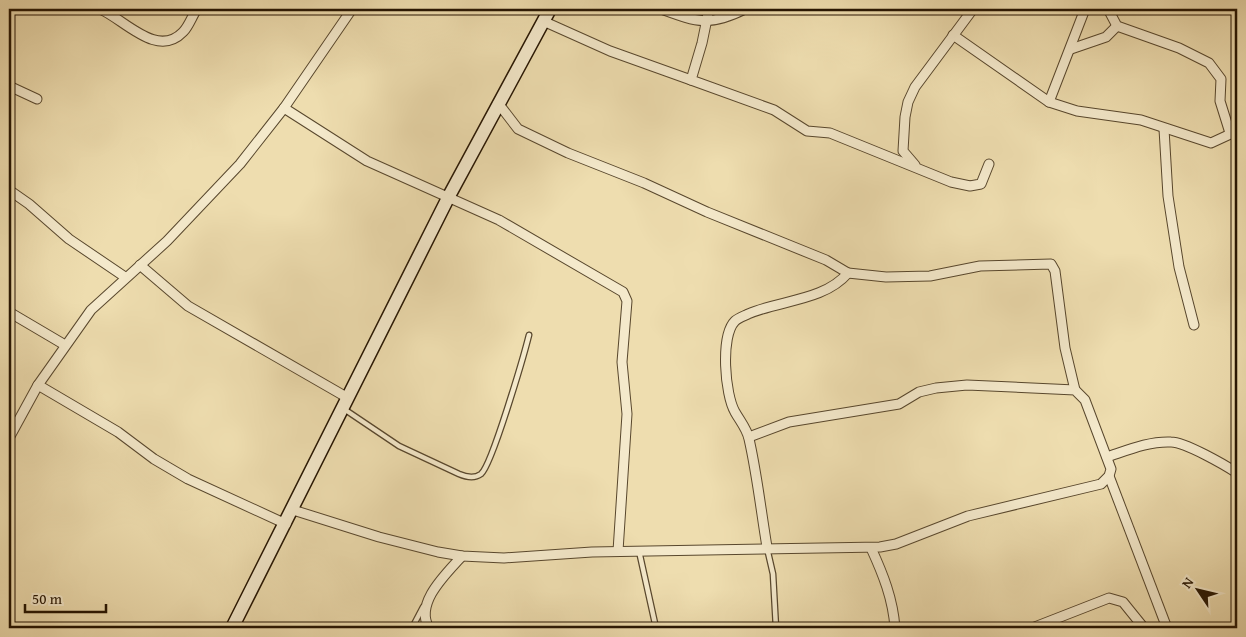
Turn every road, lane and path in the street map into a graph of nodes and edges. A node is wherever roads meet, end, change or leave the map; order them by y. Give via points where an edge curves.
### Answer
1 (100, 9) edge
2 (197, 9) edge
3 (352, 9) edge
4 (550, 9) edge
5 (661, 9) edge
6 (709, 9) edge
7 (746, 9) edge
8 (973, 9) edge
9 (1085, 9) edge
10 (1108, 9) edge
11 (543, 21) junction
12 (706, 22) junction
13 (1117, 26) junction
14 (953, 35) junction
15 (1071, 49) junction
16 (691, 80) junction
17 (9, 86) edge
18 (38, 99) dead end
19 (1049, 102) junction
20 (498, 103) junction
21 (284, 108) junction
22 (1164, 129) junction
23 (1234, 132) edge
24 (989, 164) dead end
25 (917, 167) junction
26 (9, 190) edge
27 (449, 196) junction
28 (140, 265) junction
29 (848, 273) junction
30 (125, 277) junction
31 (9, 312) edge
32 (1194, 325) dead end
33 (529, 335) dead end
34 (65, 345) junction
35 (38, 386) junction
36 (1075, 390) junction
37 (345, 403) junction
38 (749, 437) junction
39 (9, 438) edge
40 (1107, 457) junction
41 (1237, 473) edge
42 (1109, 476) junction
43 (293, 510) junction
44 (286, 524) junction
45 (766, 548) junction
46 (871, 548) junction
47 (618, 551) junction
48 (639, 552) junction
49 (462, 556) junction
50 (428, 597) junction
51 (232, 628) edge
52 (412, 628) edge
53 (430, 628) edge
54 (656, 628) edge
55 (776, 628) edge
56 (894, 628) edge
57 (1032, 628) edge
58 (1144, 628) edge
59 (1166, 628) edge

1 - 2 street via 138,34 168,42 184,30
3 - 21 street
4 - 11 street
5 - 12 street
6 - 12 street
7 - 12 street
8 - 14 street
9 - 15 street
10 - 13 street
11 - 16 street via 610,51
11 - 20 street
12 - 16 street
13 - 15 street via 1106,37
13 - 23 street via 1179,48 1209,63 1221,79 1220,101
14 - 19 street
14 - 25 street via 914,87 908,102 903,151
15 - 19 street
16 - 25 street via 774,110 807,131 830,133
17 - 18 street
19 - 22 street via 1077,111 1141,120
20 - 27 street
20 - 29 street via 518,129 568,154 826,260
21 - 27 street via 393,175
21 - 28 street via 234,170 167,242
22 - 23 street via 1211,143
22 - 32 street via 1172,224
24 - 25 street via 981,184 970,186 951,182
26 - 30 street via 70,239
27 - 37 street
27 - 47 street via 553,250 625,296 622,362 627,414
28 - 30 street
28 - 37 street via 188,306
29 - 36 street via 930,276 980,266 1051,264 1055,271 1065,348
29 - 38 street via 832,287 816,294 764,307 735,320 725,348 729,386 734,412
30 - 34 street via 95,305
31 - 34 street
33 - 37 lane via 489,460 482,473 469,478 389,440
34 - 35 street
35 - 39 street
35 - 44 street via 118,432 188,479
36 - 38 street via 967,385 936,388 919,392 899,404 789,422
36 - 40 street via 1085,400
37 - 43 street
38 - 45 street
40 - 41 street via 1144,445 1173,442
40 - 42 street via 1111,469
42 - 46 street via 1101,484 968,516 896,544
42 - 59 street
43 - 44 street
43 - 49 street via 387,539
44 - 51 street
45 - 46 street
45 - 48 street
45 - 55 lane via 773,574
46 - 56 street via 884,576 894,611
47 - 48 street
47 - 49 street via 504,558
48 - 54 lane
49 - 50 street
50 - 52 lane
50 - 53 street via 426,620
57 - 58 street via 1109,598 1124,602

